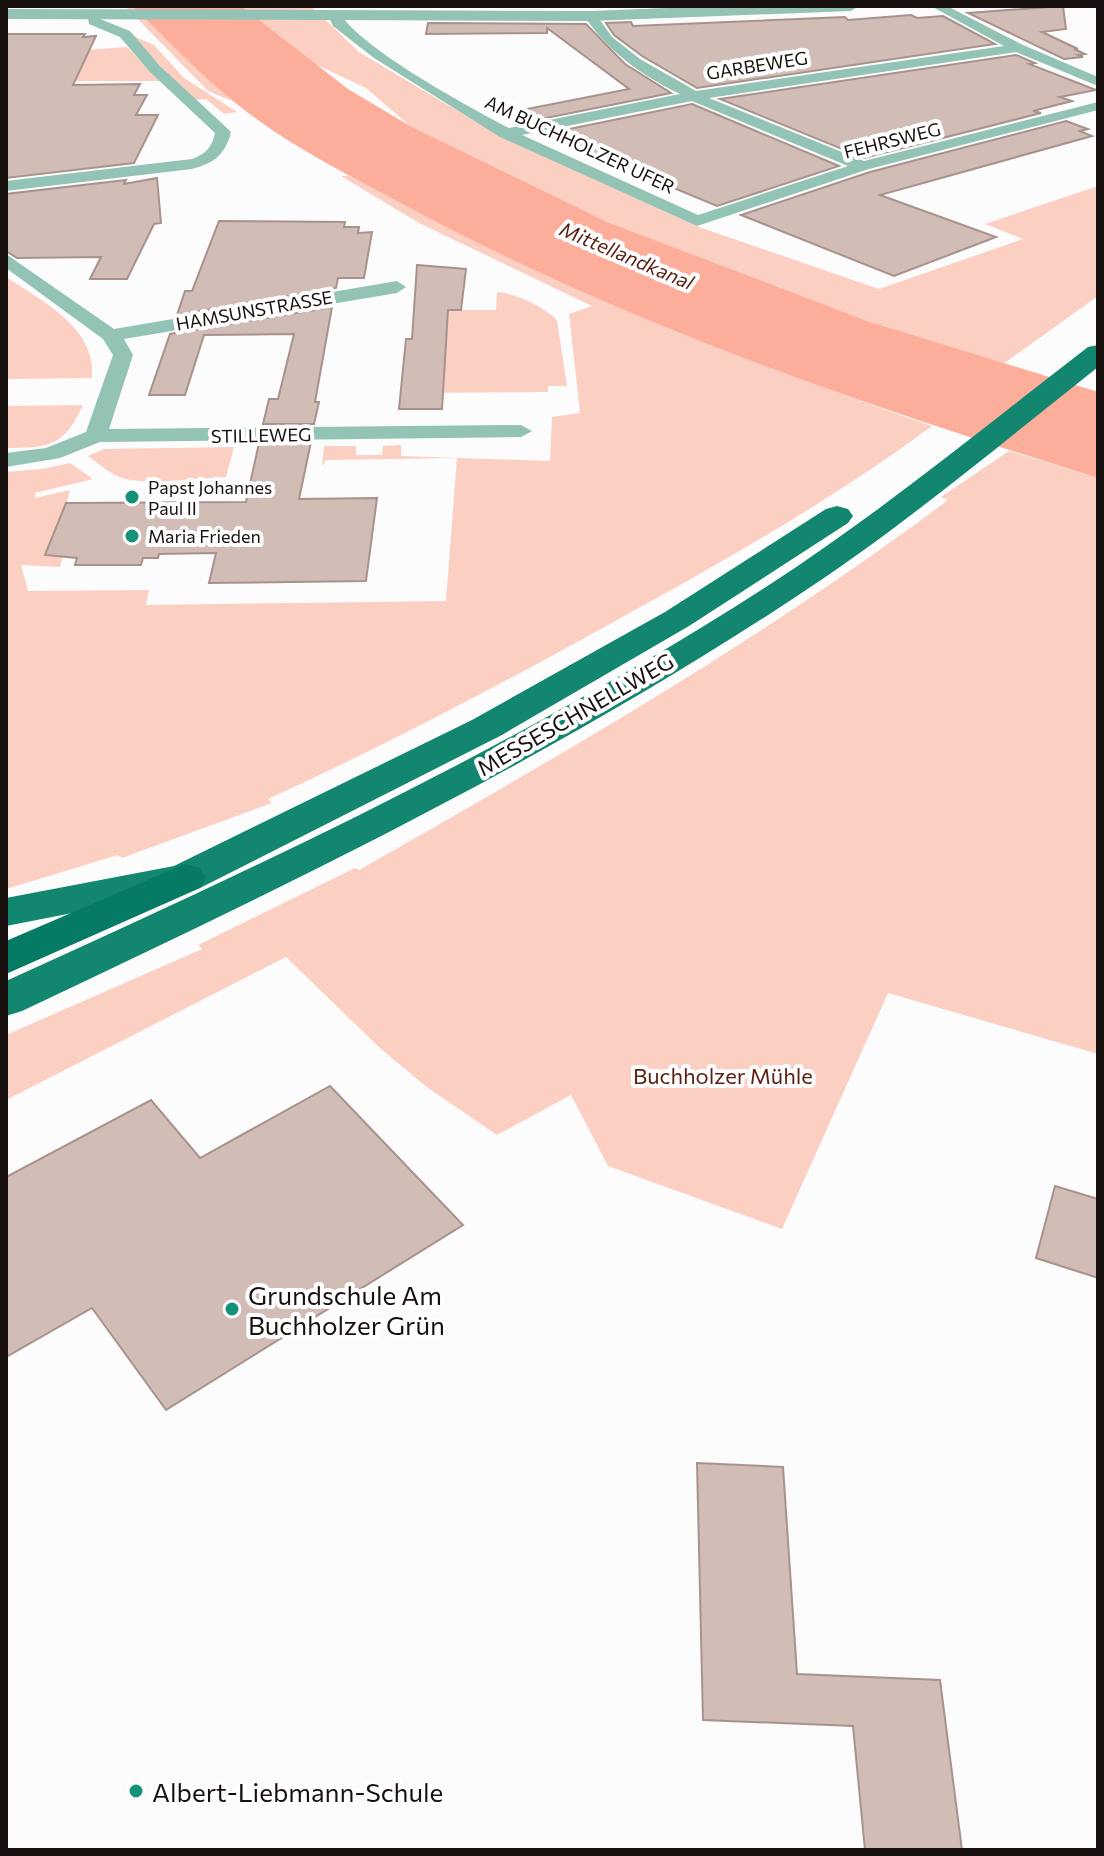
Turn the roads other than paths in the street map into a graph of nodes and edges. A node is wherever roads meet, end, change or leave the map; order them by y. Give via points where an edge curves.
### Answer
1 (851, 6) edge
2 (937, 6) edge
3 (60, 10) edge
4 (481, 11) edge
5 (6, 14) edge
6 (92, 14) junction
7 (334, 15) junction
8 (590, 16) junction
9 (1018, 48) junction
10 (1098, 82) edge
11 (692, 96) junction
12 (1098, 106) edge
13 (505, 134) junction
14 (863, 166) junction
15 (6, 186) edge
16 (697, 221) joint
17 (6, 259) edge
18 (397, 287) dead end
19 (110, 335) junction
20 (1085, 346) edge
21 (1023, 377) dead end
22 (521, 431) dead end
23 (96, 436) junction
24 (6, 460) edge
25 (916, 477) junction
26 (198, 892) junction
27 (6, 912) edge
28 (6, 959) edge
29 (6, 1000) edge

1 - 8 street
2 - 9 street
3 - 5 street
3 - 6 street
4 - 7 street
4 - 8 street
6 - 7 street
6 - 15 street via 94,21 125,34 223,132 213,157
7 - 13 street, AM BUCHHOLZER UFER via 394,68
8 - 11 street via 602,35 626,55
9 - 10 street
9 - 11 street, GARBEWEG
11 - 13 street, GARBEWEG
11 - 14 street
12 - 14 street, FEHRSWEG
13 - 16 street, AM BUCHHOLZER UFER
14 - 16 street, FEHRSWEG
17 - 19 street
18 - 19 street, HAMSUNSTRASSE
19 - 23 street via 123,355
20 - 21 highway, MESSESCHNELLWEG
20 - 25 highway, MESSESCHNELLWEG
22 - 23 street, STILLEWEG
23 - 24 street, STILLEWEG via 56,453
25 - 26 highway, MESSESCHNELLWEG via 486,728 349,798
25 - 26 highway, MESSESCHNELLWEG via 782,591 521,746 386,818
26 - 27 highway
26 - 28 highway
26 - 29 highway, MESSESCHNELLWEG

